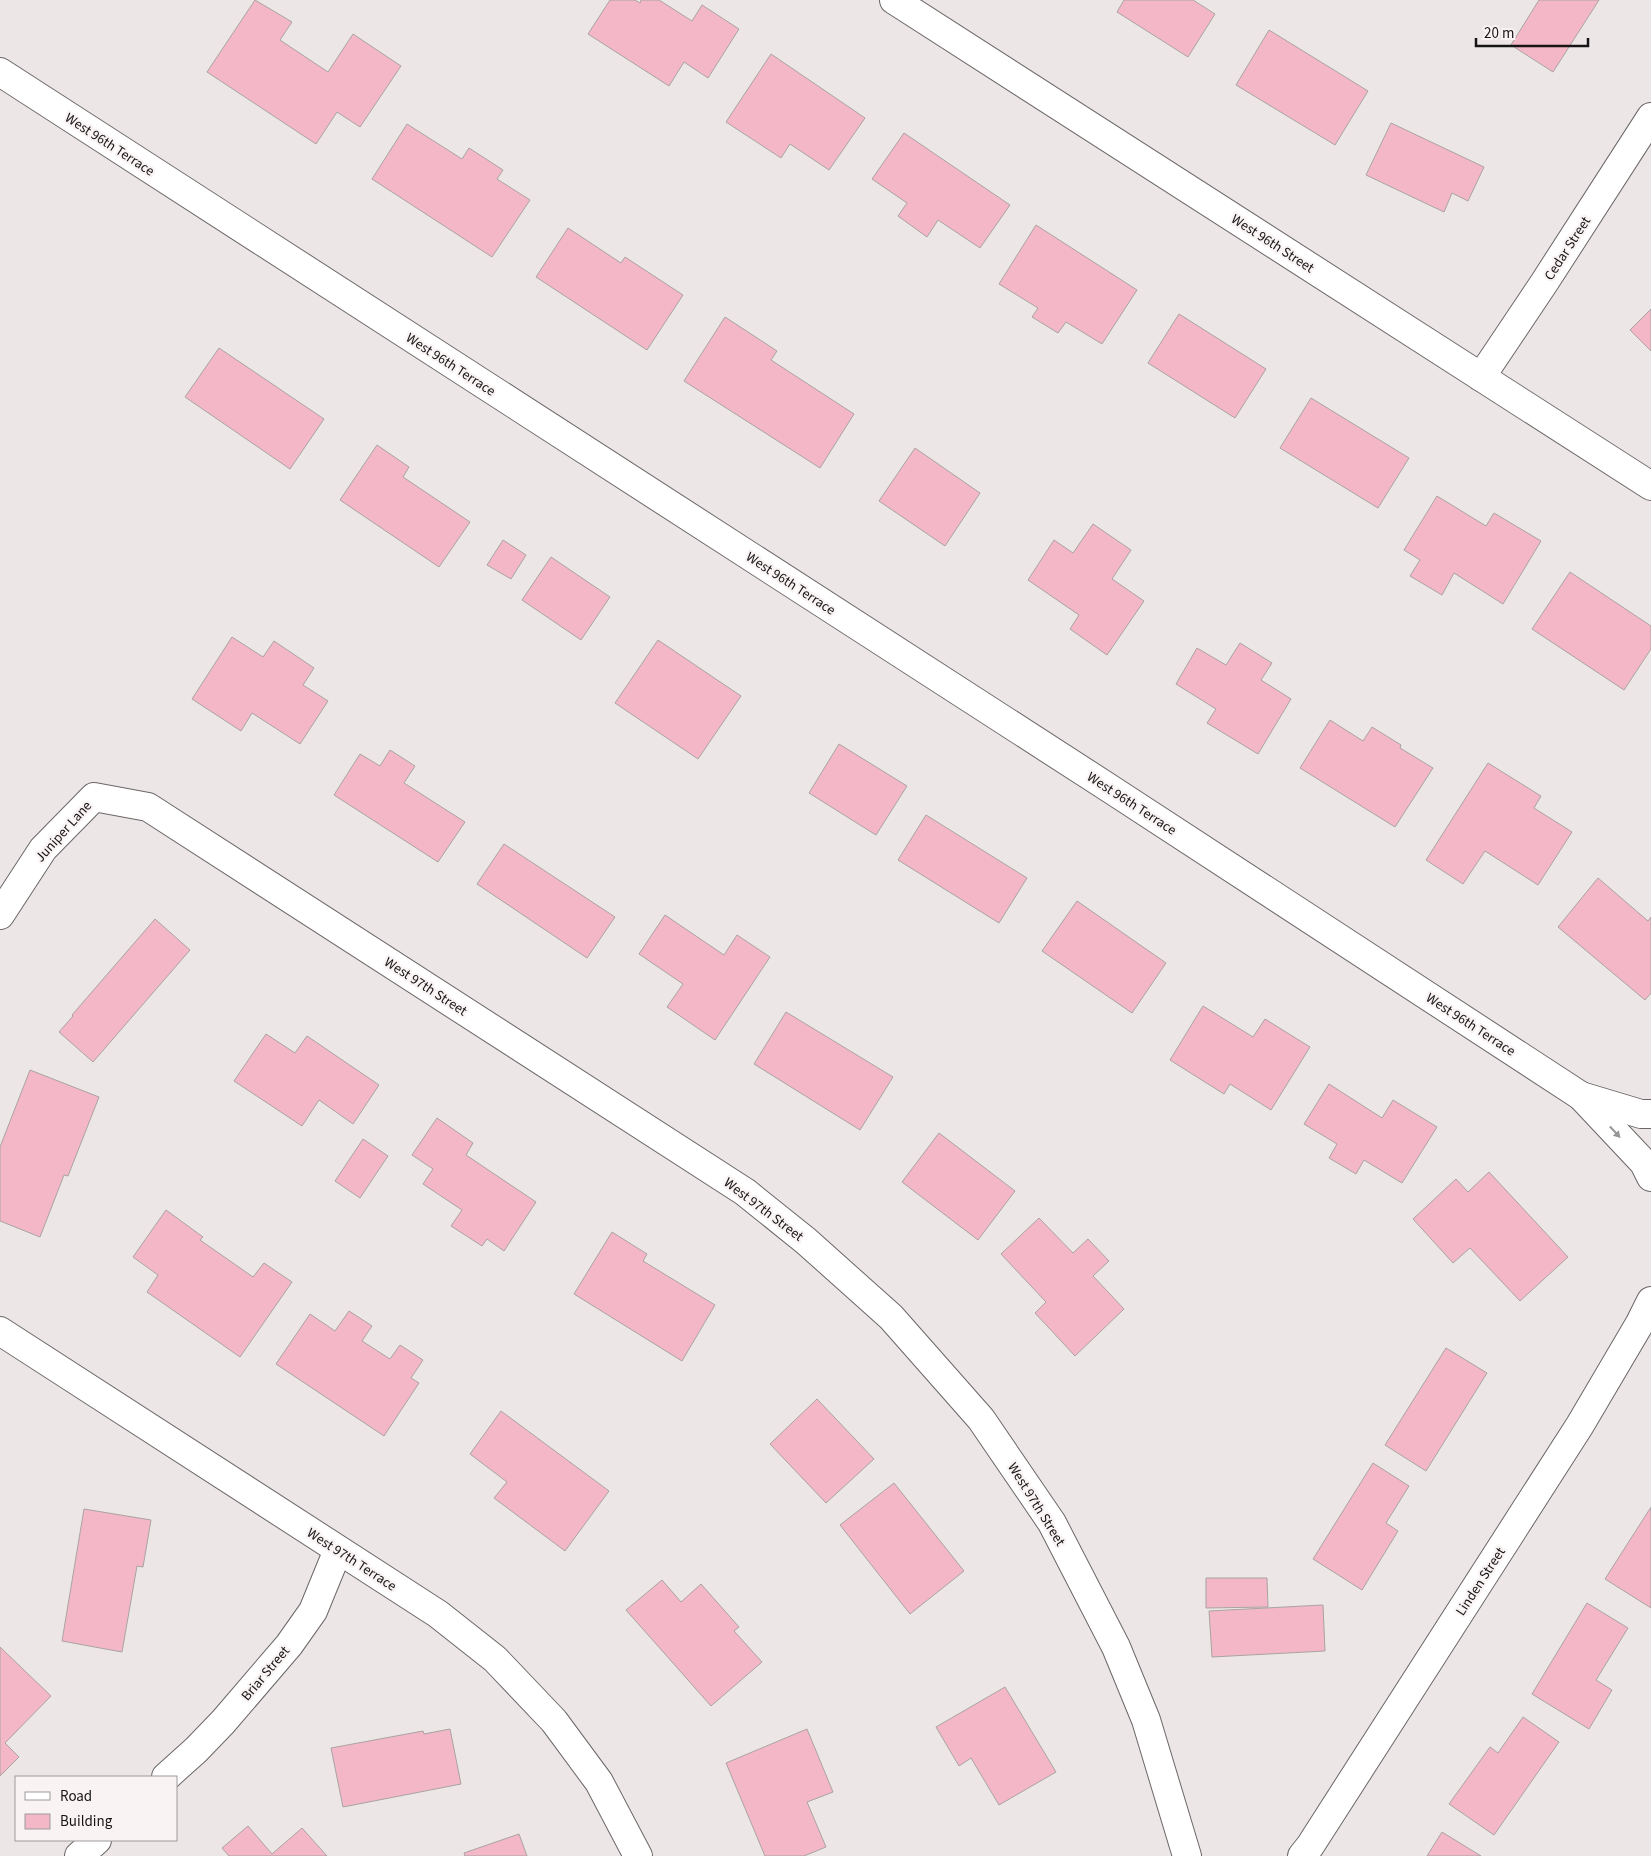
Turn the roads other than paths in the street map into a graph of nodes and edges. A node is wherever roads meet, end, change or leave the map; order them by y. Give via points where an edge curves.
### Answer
1 (894, 0) edge
2 (0, 72) edge
3 (1651, 117) edge
4 (1481, 377) junction
5 (1651, 486) edge
6 (94, 797) joint
7 (0, 916) edge
8 (1582, 1096) junction
9 (1651, 1114) edge
10 (1651, 1177) edge
11 (1651, 1301) edge
12 (0, 1331) edge
13 (338, 1550) junction
14 (167, 1776) edge
15 (96, 1841) edge
16 (79, 1856) edge
17 (638, 1856) edge
18 (1187, 1856) edge
19 (1302, 1856) edge

1 - 4 street, West 96th Street
2 - 8 street, West 96th Terrace
3 - 4 street, Cedar Street
4 - 5 street, West 96th Street
6 - 7 street, Juniper Lane via 42,849
6 - 18 street, West 97th Street via 148,807 745,1192 891,1317 980,1419 1052,1523 1116,1647 1146,1720
8 - 9 street, West 96th Terrace via 1641,1114
8 -> 10 street, West 96th Terrace via 1644,1163
11 - 19 street, Linden Street via 1574,1433
12 - 13 street, West 97th Terrace
13 - 14 street, Briar Street via 312,1611 289,1645 223,1722
13 - 17 street, West 97th Terrace via 438,1614 501,1666 554,1721 599,1782
15 - 16 street

